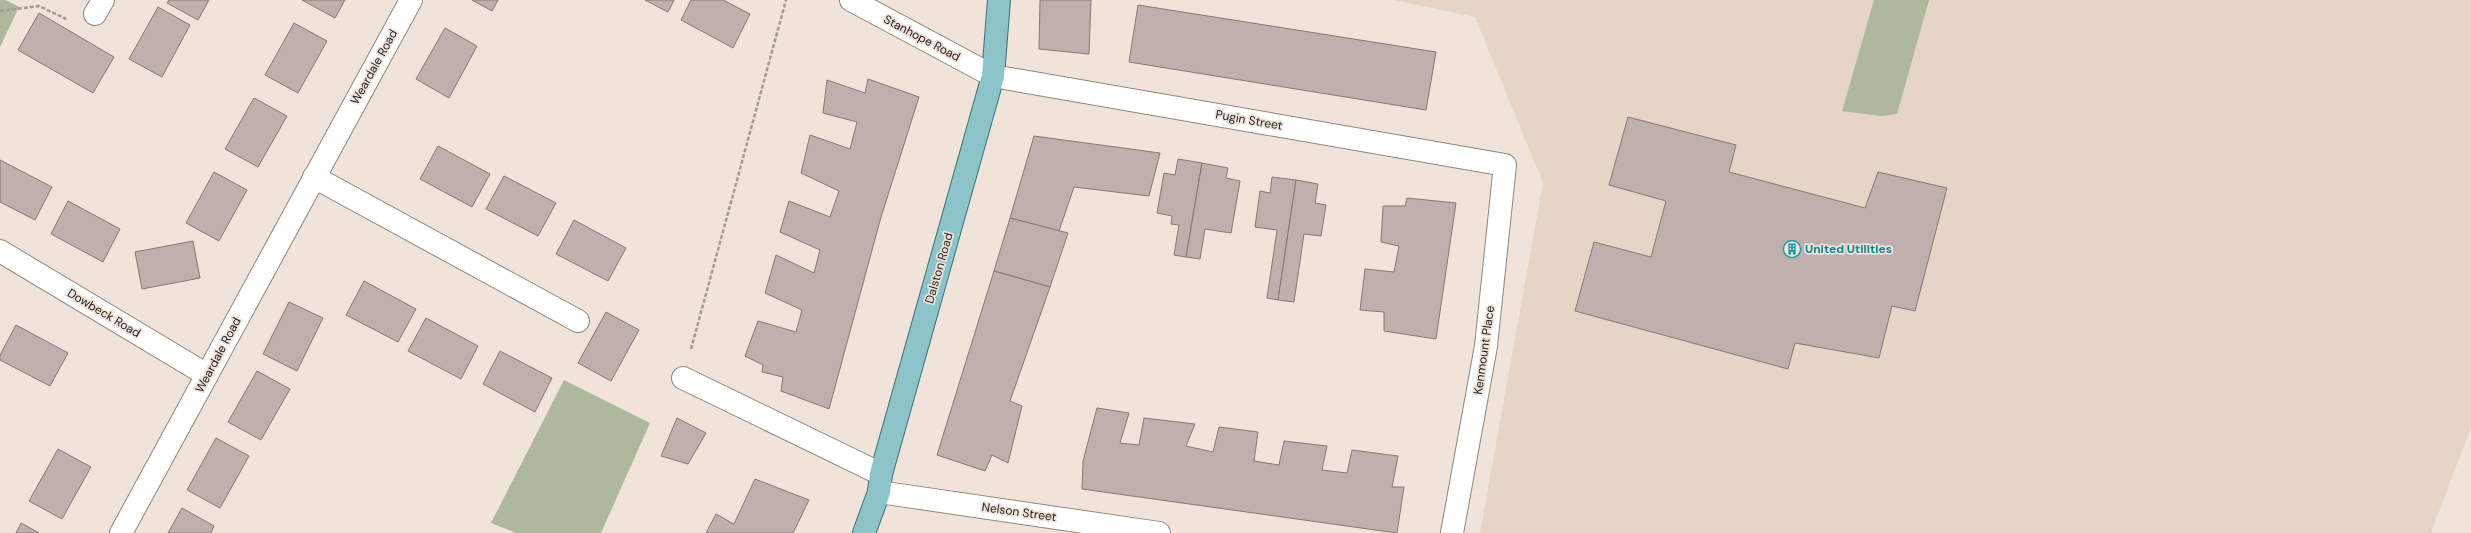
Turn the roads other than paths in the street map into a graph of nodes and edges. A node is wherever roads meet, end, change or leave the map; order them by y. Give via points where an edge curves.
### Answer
1 (411, 0) edge
2 (851, 0) edge
3 (999, 0) edge
4 (993, 76) junction
5 (1505, 165) joint
6 (314, 176) junction
7 (0, 251) edge
8 (578, 321) dead end
9 (207, 375) junction
10 (683, 378) road end
11 (880, 483) junction
12 (121, 533) edge
13 (864, 533) edge
14 (1159, 533) edge
15 (1452, 533) edge

1 - 6 street, Weardale Road
2 - 4 street, Stanhope Road
3 - 4 main road, Dalston Road
4 - 5 street, Pugin Street
4 - 11 main road, Dalston Road
5 - 15 street, Kenmount Place via 1486,346
6 - 8 street
6 - 9 street, Weardale Road
7 - 9 street, Dowbeck Road
9 - 12 street, Weardale Road
10 - 11 street, Nelson Street
11 - 13 main road, Dalston Road
11 - 14 street, Nelson Street

